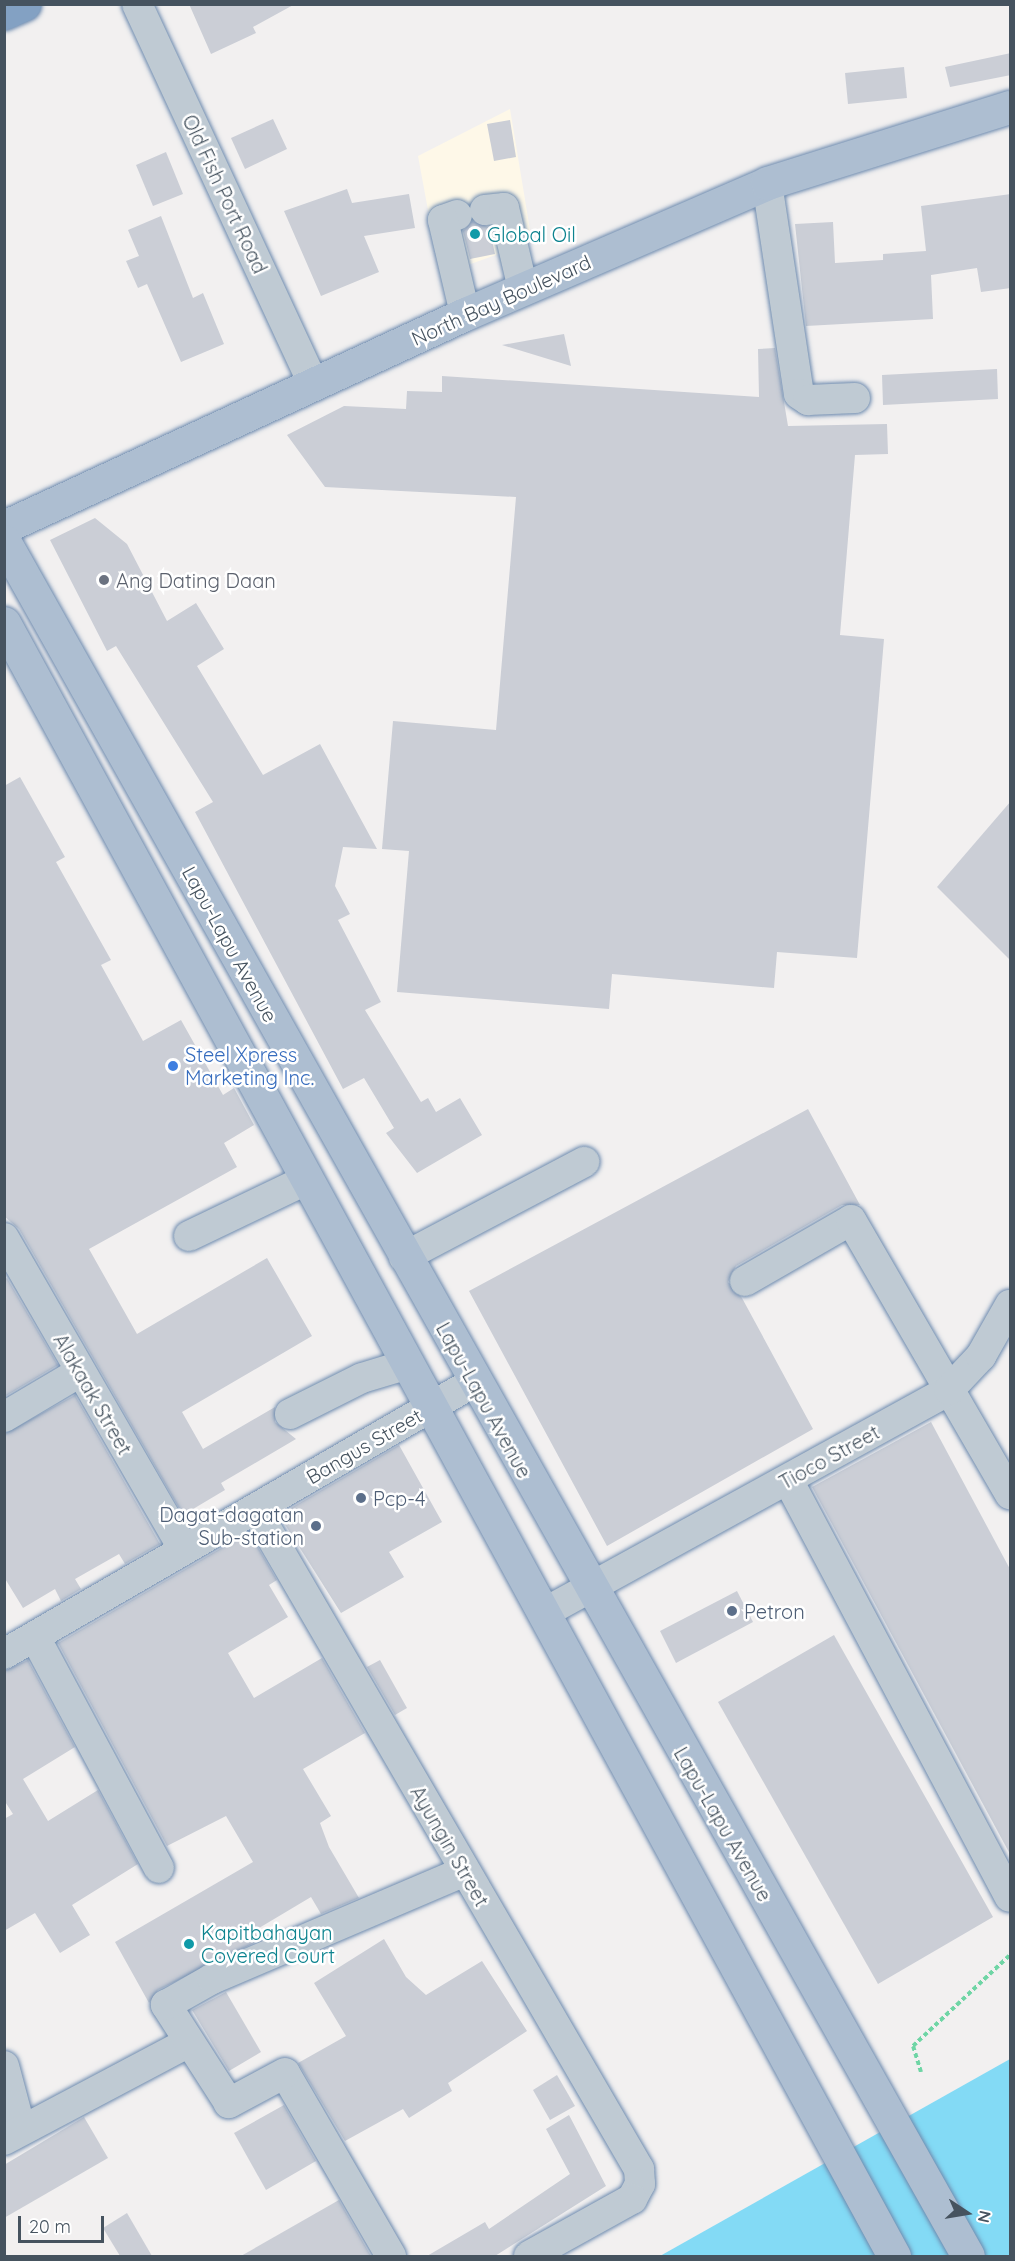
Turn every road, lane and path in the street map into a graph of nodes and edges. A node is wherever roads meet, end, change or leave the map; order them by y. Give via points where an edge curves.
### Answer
1 (24, 4) edge
2 (137, 4) edge
3 (4, 13) edge
4 (1011, 107) edge
5 (767, 183) junction
6 (523, 289) junction
7 (465, 314) junction
8 (313, 384) junction
9 (855, 398) dead end
10 (4, 527) edge
11 (4, 541) edge
12 (4, 623) edge
13 (584, 1162) dead end
14 (308, 1179) junction
15 (189, 1236) dead end
16 (4, 1238) edge
17 (404, 1257) junction
18 (13, 1271) edge
19 (745, 1281) dead end
20 (1011, 1305) edge
21 (408, 1364) junction
22 (80, 1372) junction
23 (474, 1382) junction
24 (949, 1390) junction
25 (431, 1406) junction
26 (290, 1414) dead end
27 (4, 1417) edge
28 (788, 1480) junction
29 (1011, 1494) edge
30 (255, 1509) junction
31 (184, 1550) junction
32 (589, 1589) junction
33 (544, 1613) junction
34 (34, 1637) junction
35 (4, 1654) edge
36 (159, 1868) dead end
37 (465, 1872) junction
38 (1011, 1897) edge
39 (1011, 1955) edge
40 (189, 2042) junction
41 (4, 2066) edge
42 (921, 2072) dead end
43 (13, 2135) edge
44 (391, 2256) edge
45 (529, 2256) edge
46 (894, 2256) edge
47 (969, 2256) edge

1 - 3 highway
2 - 8 street, Old Fish Port Road
4 - 5 main road, North Bay Boulevard
5 - 6 main road, North Bay Boulevard
5 - 9 street via 799,394 808,400
6 - 7 main road, North Bay Boulevard
6 - 7 street via 504,208 443,220
7 - 8 main road, North Bay Boulevard
8 - 10 main road, North Bay Boulevard
11 - 17 main road, Lapu-Lapu Avenue
12 - 14 main road
13 - 17 street
14 - 15 street
14 - 21 main road
16 - 18 street, Alakaak Street
17 - 23 main road, Lapu-Lapu Avenue
18 - 22 street, Alakaak Street
19 - 24 street via 850,1220
20 - 24 street, Tioco Street via 981,1356
21 - 25 main road
21 - 26 street via 362,1378
22 - 27 street
22 - 31 street, Alakaak Street
23 - 25 street, Bangus Street
23 - 32 main road, Lapu-Lapu Avenue
24 - 28 street, Tioco Street
24 - 29 street
25 - 30 street, Bangus Street
25 - 33 main road
28 - 32 street, Tioco Street
28 - 38 street
30 - 31 street, Bangus Street
30 - 37 street, Ayungin Street
31 - 34 street, Bangus Street
32 - 33 street, Tioco Street
32 - 47 main road, Lapu-Lapu Avenue
33 - 46 main road via 817,2121
34 - 35 street, Bangus Street
34 - 36 street
37 - 40 street via 212,1979 166,2005
37 - 45 street, Ayungin Street via 639,2169 640,2184 632,2199
39 - 42 path via 913,2046
40 - 43 street
40 - 44 street via 229,2103 285,2073
41 - 43 street

